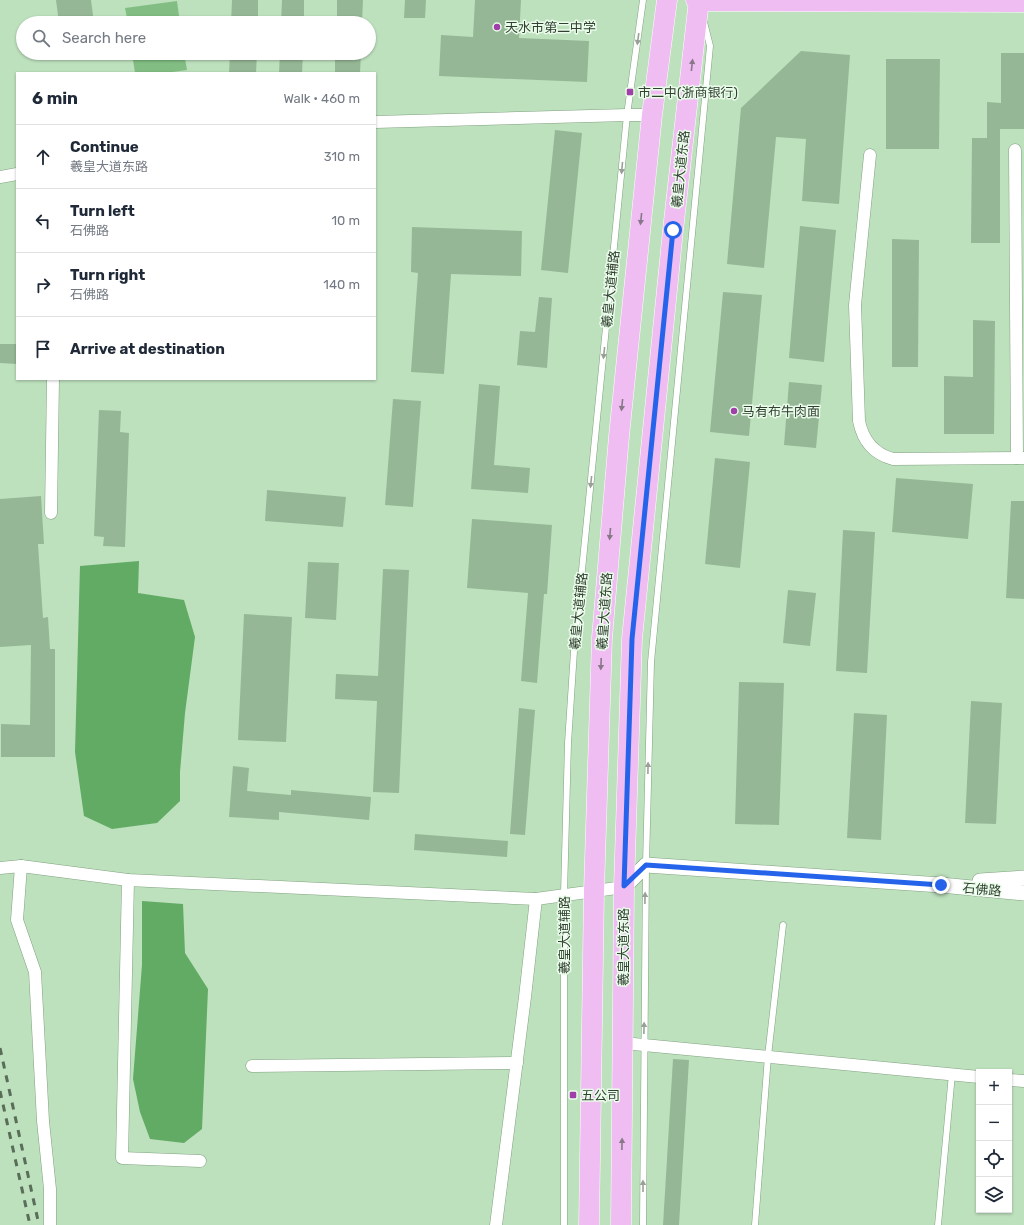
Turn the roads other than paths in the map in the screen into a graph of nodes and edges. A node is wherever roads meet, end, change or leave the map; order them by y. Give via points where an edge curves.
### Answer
1 (643, 0) edge
2 (667, 0) edge
3 (698, 0) edge
4 (1024, 2) edge
5 (627, 114) junction
6 (652, 115) junction
7 (376, 122) edge
8 (1015, 150) dead end
9 (870, 156) dead end
10 (16, 174) edge
11 (0, 177) edge
12 (1020, 251) edge
13 (53, 380) edge
14 (1021, 458) edge
15 (51, 513) dead end
16 (646, 865) junction
17 (21, 866) junction
18 (0, 868) edge
19 (1024, 878) edge
20 (128, 880) junction
21 (941, 885) junction
22 (624, 886) junction
23 (594, 891) junction
24 (1024, 893) edge
25 (564, 894) junction
26 (536, 899) junction
27 (783, 925) dead end
28 (622, 1043) junction
29 (644, 1044) junction
30 (768, 1056) junction
31 (517, 1063) junction
32 (252, 1066) dead end
33 (952, 1074) junction
34 (976, 1077) edge
35 (1012, 1080) edge
36 (1024, 1081) edge
37 (200, 1160) dead end
38 (50, 1225) edge
39 (496, 1225) edge
40 (564, 1225) edge
41 (589, 1225) edge
42 (621, 1225) edge
43 (643, 1225) edge
44 (755, 1225) edge
45 (938, 1225) edge

1 -> 5 lane, 羲皇大道辅路
2 - 6 main road, 羲皇大道东路
3 - 4 main road
16 -> 3 lane via 651,662 710,46
22 -> 3 main road, 羲皇大道东路 via 632,639
5 - 6 street
5 - 7 street
5 -> 25 lane, 羲皇大道辅路 via 574,651 568,743
6 -> 23 main road, 羲皇大道东路 via 619,436 602,638
8 - 12 street
9 - 14 street via 855,305 859,421 863,436 879,454 894,459
10 - 11 street
12 - 14 street
13 - 15 street
16 - 21 street, 石佛路
16 - 22 street
29 -> 16 lane
17 - 18 street
17 - 20 street
17 - 38 street via 17,920 35,972 43,1121 50,1189
19 - 21 street, 石佛路
20 - 26 street
20 - 37 street via 122,1158
21 - 24 street, 石佛路
22 - 23 street
22 - 28 main road, 羲皇大道东路
23 - 25 street
23 - 41 main road, 羲皇大道东路
25 - 26 street
25 - 40 lane, 羲皇大道辅路
26 - 31 street
27 - 30 lane
28 - 29 street
42 -> 28 main road, 羲皇大道东路
29 - 30 street
43 -> 29 lane
30 - 33 street
30 - 44 lane
31 - 32 street
31 - 39 street
33 - 34 street
33 - 45 lane
35 - 36 street

